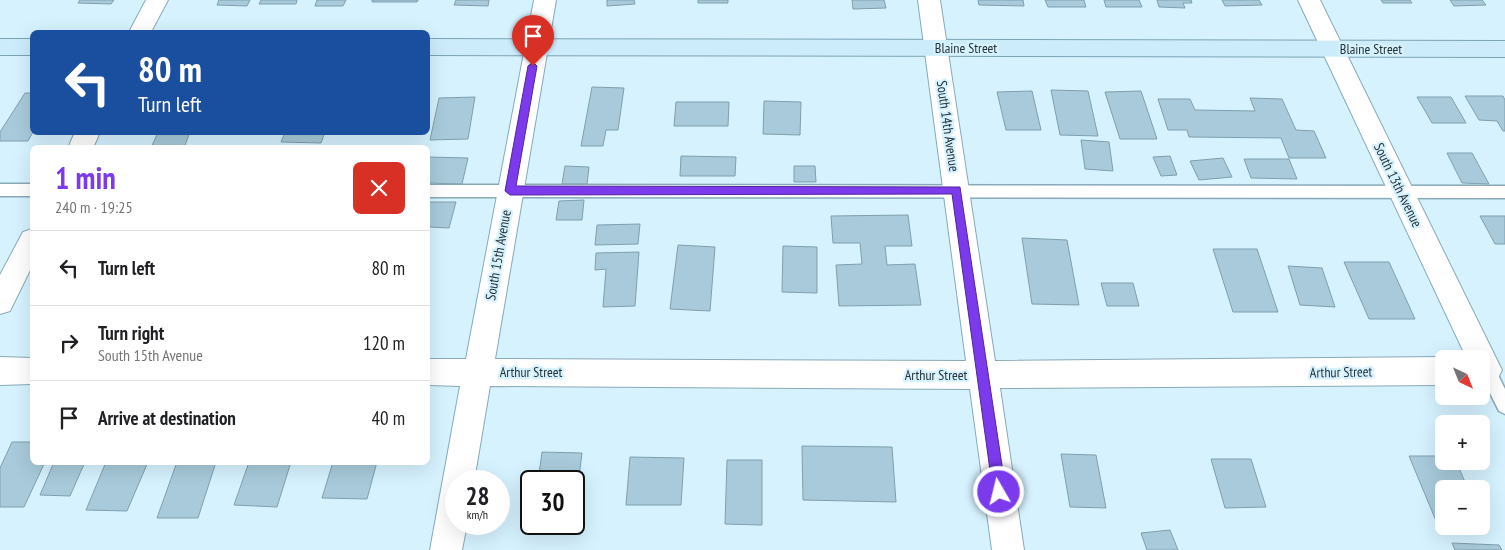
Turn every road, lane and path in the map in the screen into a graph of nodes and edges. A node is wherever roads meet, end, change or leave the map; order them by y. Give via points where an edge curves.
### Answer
1 (157, 0) edge
2 (545, 0) edge
3 (929, 0) edge
4 (1310, 0) edge
5 (141, 30) edge
6 (0, 47) edge
7 (30, 47) edge
8 (937, 47) junction
9 (430, 48) edge
10 (536, 48) junction
11 (1333, 49) junction
12 (1505, 49) edge
13 (0, 190) edge
14 (30, 190) edge
15 (956, 190) junction
16 (430, 191) edge
17 (510, 191) junction
18 (1401, 191) junction
19 (1505, 192) edge
20 (30, 244) edge
21 (0, 302) edge
22 (1491, 370) edge
23 (0, 371) edge
24 (30, 371) edge
25 (1435, 371) edge
26 (430, 372) edge
27 (477, 372) junction
28 (982, 375) junction
29 (1505, 406) edge
30 (460, 470) edge
31 (449, 535) edge
32 (446, 550) edge
33 (1008, 550) edge

1 - 5 street
2 - 10 street, South 15th Avenue
3 - 8 street, South 14th Avenue
4 - 11 street, South 13th Avenue
6 - 7 main road
8 - 10 main road, Blaine Street
8 - 11 main road, Blaine Street
8 - 15 street, South 14th Avenue
9 - 10 main road, Blaine Street
10 - 17 street, South 15th Avenue
11 - 12 main road, Blaine Street
11 - 18 street, South 13th Avenue
13 - 14 lane
15 - 17 lane
15 - 18 lane
15 - 28 street, South 14th Avenue
16 - 17 lane
17 - 27 street, South 15th Avenue
18 - 19 lane
18 - 22 street, South 13th Avenue
20 - 21 street
22 - 29 lane
23 - 24 street
25 - 28 street, Arthur Street
26 - 27 street, Arthur Street
27 - 28 street, Arthur Street
27 - 30 street, South 15th Avenue
28 - 33 street, South 14th Avenue
31 - 32 street

